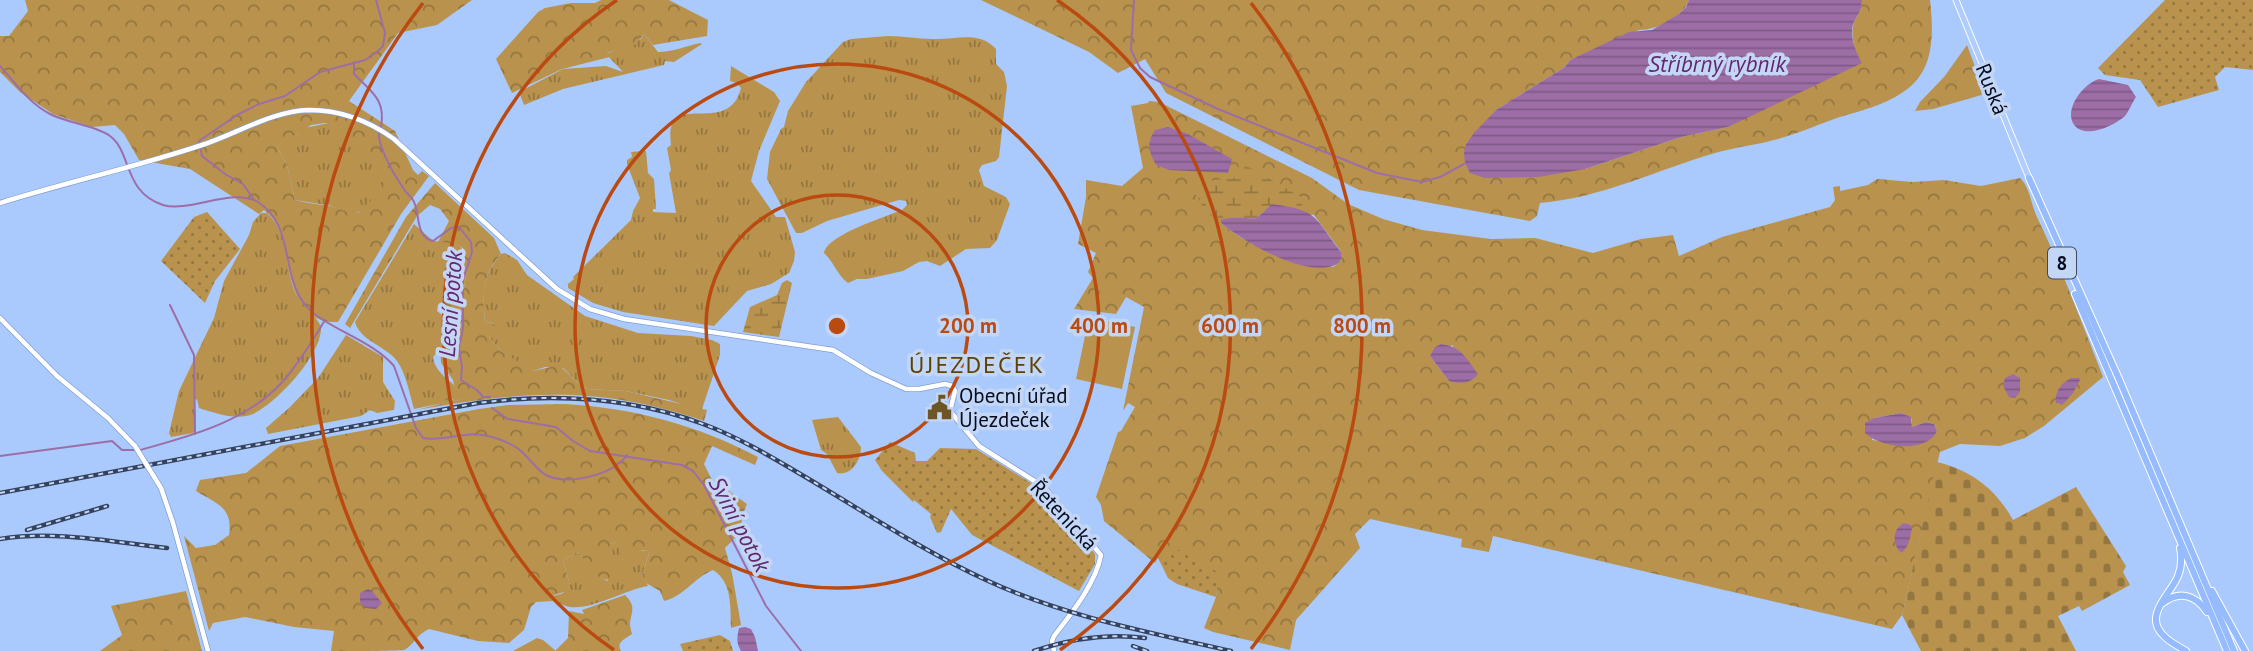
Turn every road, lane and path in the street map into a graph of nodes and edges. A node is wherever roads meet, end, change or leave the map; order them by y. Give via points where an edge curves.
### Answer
1 (1955, 0) edge
2 (2029, 178) junction
3 (0, 203) edge
4 (0, 318) edge
5 (2175, 529) junction
6 (2198, 565) junction
7 (2156, 617) junction
8 (2219, 632) junction
9 (208, 651) edge
10 (1054, 651) edge
11 (2186, 651) edge
12 (2227, 651) edge
13 (2234, 651) edge
14 (2245, 651) edge

1 - 2 main road, Ruská / 8
2 - 5 highway, 8
2 - 6 highway, 8
3 - 10 street, Řetenická via 199,146 281,115 307,110 358,118 383,131 574,301 613,317 833,350 902,388 952,386 951,412 975,444 1044,487 1101,555 1100,565 1052,641
4 - 9 street, bridge via 135,446 161,488 171,515
5 - 7 highway via 2180,568
5 - 8 highway, 8
6 - 13 highway, 8
6 - 14 highway
7 - 8 highway via 2168,600 2188,596 2201,603
7 - 11 highway via 2161,633
8 - 12 highway, 8

